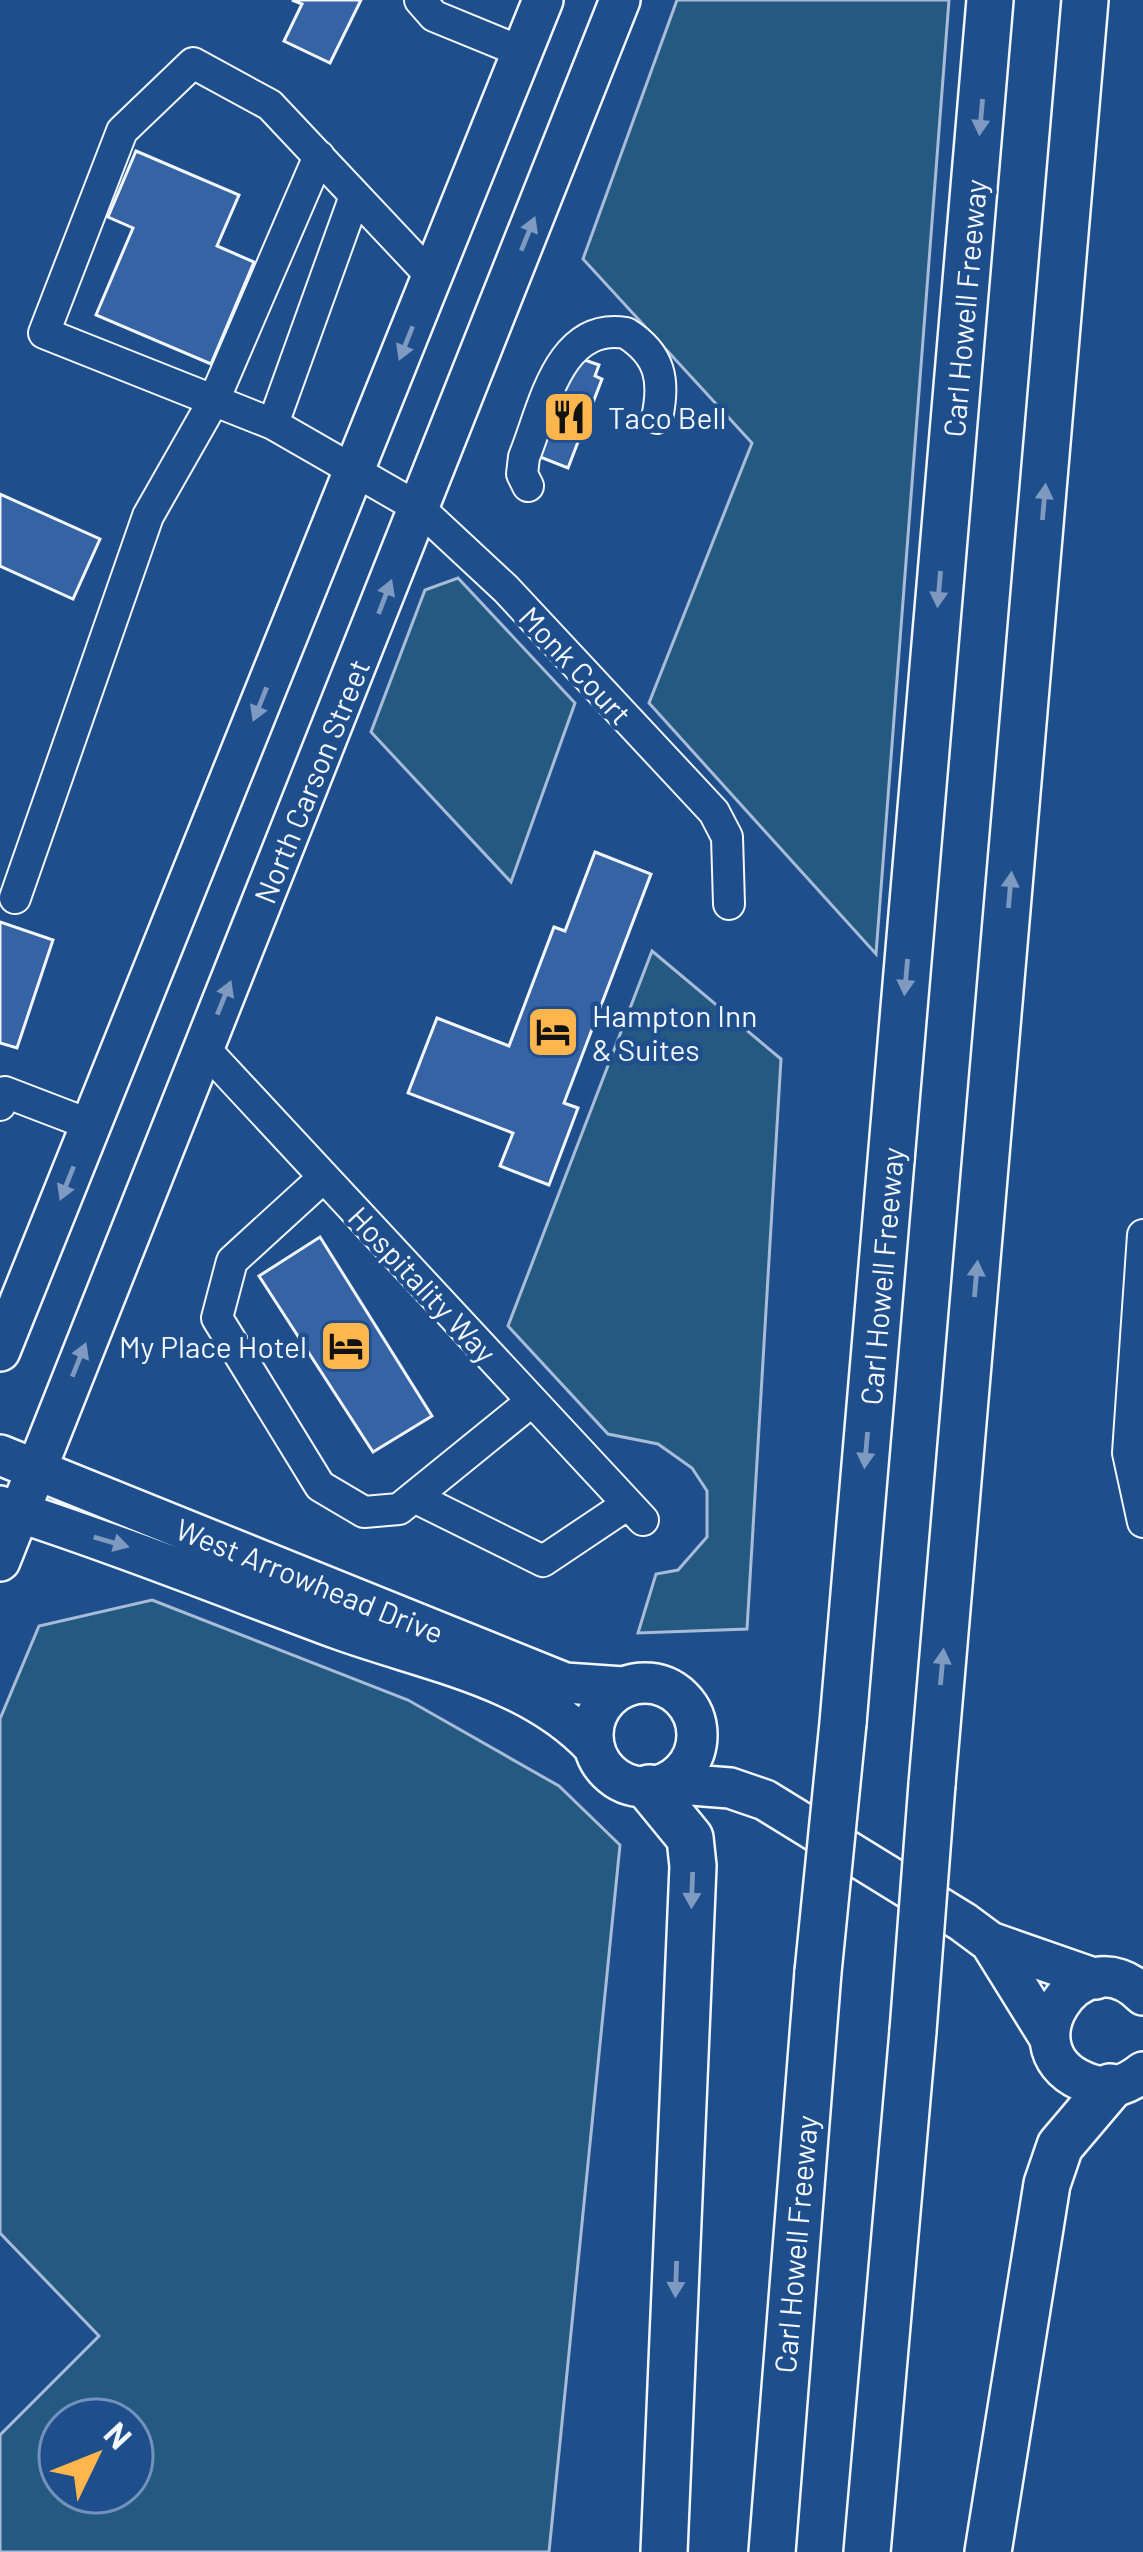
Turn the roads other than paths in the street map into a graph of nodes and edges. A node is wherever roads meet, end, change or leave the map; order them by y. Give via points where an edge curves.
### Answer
1 (420, 0) edge
2 (543, 0) edge
3 (620, 0) edge
4 (991, 0) edge
5 (1085, 0) edge
6 (522, 52) junction
7 (319, 156) junction
8 (355, 196) junction
9 (285, 233) junction
10 (334, 255) junction
11 (432, 277) junction
12 (214, 400) junction
13 (657, 418) dead end
14 (273, 424) junction
15 (355, 470) junction
16 (528, 487) dead end
17 (419, 508) junction
18 (15, 898) dead end
19 (729, 904) dead end
20 (204, 1048) junction
21 (2, 1091) edge
22 (91, 1124) junction
23 (324, 1177) junction
24 (1143, 1235) edge
25 (0, 1351) edge
26 (532, 1401) junction
27 (1136, 1411) edge
28 (17, 1462) edge
29 (414, 1497) junction
30 (9, 1509) edge
31 (1143, 1522) edge
32 (0, 1561) edge
33 (623, 1687) junction
34 (697, 1725) junction
35 (594, 1748) junction
36 (658, 1786) junction
37 (765, 1800) junction
38 (990, 1942) junction
39 (1123, 1978) edge
40 (1049, 2037) junction
41 (1129, 2084) edge
42 (664, 2552) edge
43 (772, 2552) edge
44 (867, 2552) edge
45 (988, 2552) edge

1 - 6 street via 434,16
2 - 6 main road
17 -> 3 main road, North Carson Street
4 -> 43 highway, Carl Howell Freeway, bridge
44 -> 5 highway, bridge
6 - 11 main road
7 - 8 street
7 - 9 street
7 - 12 street, Monk Court via 270,105 193,63 122,131 44,333
8 - 10 street
8 - 11 street
9 - 10 street
9 - 12 street
10 - 14 street
11 -> 15 main road
12 - 14 street, Monk Court
12 - 18 street via 148,516
13 - 16 street via 663,388 648,351 626,333 587,336 567,353 524,457
14 - 15 street, Monk Court
15 - 17 street, Monk Court
15 -> 22 main road
17 - 19 street, Monk Court via 506,589 714,812 727,837
20 -> 17 main road, North Carson Street
20 - 23 street, Hospitality Way
28 -> 20 main road, North Carson Street
21 - 22 street
22 -> 25 main road
23 - 26 street, Hospitality Way
23 - 29 street via 232,1261 217,1318 320,1486 364,1512 399,1509
24 - 27 street
26 - 29 street
26 - 29 street, Hospitality Way via 635,1512 543,1561
27 - 31 street via 1128,1453
28 - 30 main road, North Carson Street
28 - 33 main road, West Arrowhead Drive via 565,1683
30 - 32 main road, North Carson Street
30 -> 35 main road, West Arrowhead Drive via 511,1688 554,1709
33 - 34 main road via 667,1687 689,1705
33 - 35 main road via 603,1702
34 - 36 main road via 687,1767
34 - 37 main road
35 - 36 main road via 619,1780
36 - 37 main road via 730,1788
36 -> 42 highway via 690,1838 693,1867
37 - 38 main road
38 - 39 main road
38 - 40 main road
39 - 40 main road via 1061,1998
40 - 41 main road via 1074,2079
41 - 45 highway via 1060,2146 1047,2184

